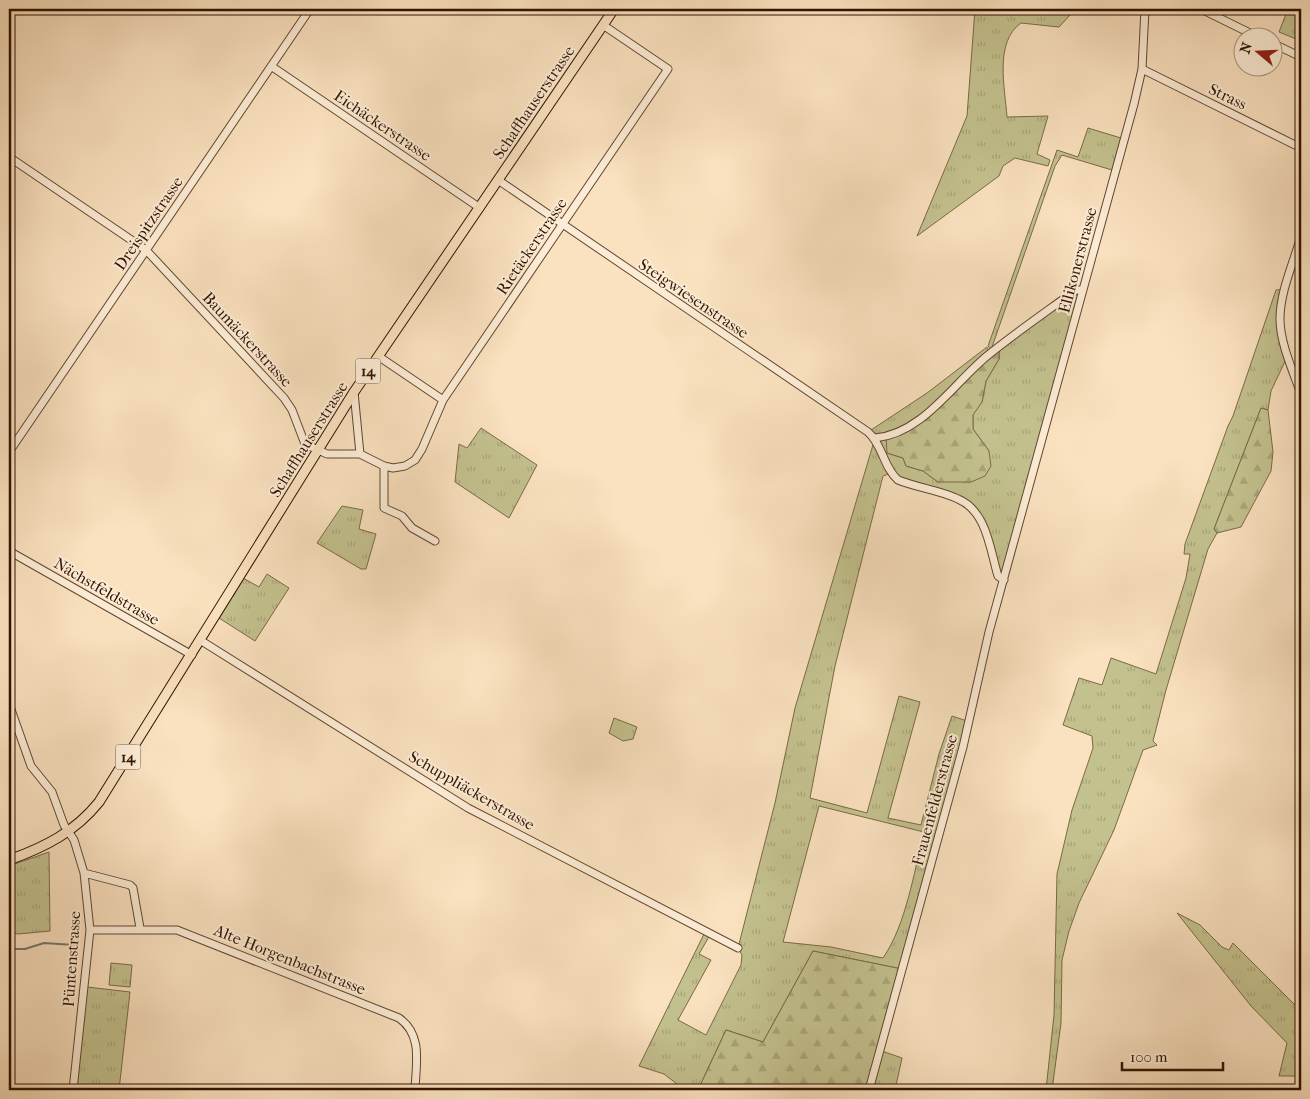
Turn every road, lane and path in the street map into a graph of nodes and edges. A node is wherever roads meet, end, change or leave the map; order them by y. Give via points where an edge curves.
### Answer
1 (310, 9) edge
2 (614, 9) edge
3 (1145, 9) edge
4 (1201, 9) edge
5 (603, 25) junction
6 (1240, 28) edge
7 (1282, 48) edge
8 (1301, 57) edge
9 (271, 66) junction
10 (1142, 68) junction
11 (1301, 148) edge
12 (9, 157) edge
13 (498, 180) junction
14 (480, 208) junction
15 (562, 224) junction
16 (1301, 236) edge
17 (146, 250) junction
18 (1084, 290) junction
19 (378, 356) junction
20 (354, 392) junction
21 (1301, 394) edge
22 (443, 400) junction
23 (875, 438) junction
24 (317, 451) junction
25 (9, 452) edge
26 (360, 454) junction
27 (384, 466) junction
28 (1022, 515) joint
29 (435, 542) dead end
30 (9, 551) edge
31 (1004, 580) junction
32 (200, 640) junction
33 (192, 655) junction
34 (9, 704) edge
35 (70, 832) junction
36 (9, 860) edge
37 (84, 872) junction
38 (140, 928) junction
39 (90, 930) junction
40 (738, 948) dead end
41 (73, 1090) edge
42 (415, 1090) edge
43 (869, 1090) edge

1 - 9 street, Dreispitzstrasse
2 - 5 main road, Schaffhauserstrasse / 14
3 - 10 street, Ellikonerstrasse
4 - 6 street
5 - 13 main road, Schaffhauserstrasse / 14
5 - 15 street, Rietäckerstrasse via 668,69
7 - 8 street
9 - 14 street, Eichäckerstrasse
9 - 17 street, Dreispitzstrasse
10 - 11 street, Strass
10 - 18 street, Ellikonerstrasse
12 - 17 street, Baumäckerstrasse
13 - 14 main road, Schaffhauserstrasse / 14
13 - 15 street, Steigwiesenstrasse
14 - 19 main road, Schaffhauserstrasse / 14
15 - 22 street, Rietäckerstrasse
15 - 23 street, Steigwiesenstrasse
16 - 21 street via 1281,304 1280,320
17 - 24 street, Baumäckerstrasse via 284,398 305,444
17 - 25 street, Dreispitzstrasse
18 - 23 street via 1076,290 988,355 931,411 903,430
18 - 28 street, Ellikonerstrasse
19 - 20 main road, Schaffhauserstrasse / 14
19 - 22 street
20 - 24 main road, Schaffhauserstrasse / 14
20 - 26 street
22 - 27 street, Rietäckerstrasse via 415,460 405,466
23 - 31 street via 886,464 898,480 959,499 972,507 980,517 998,576
24 - 26 street
24 - 32 main road, Schaffhauserstrasse / 14
26 - 27 street
27 - 29 street via 384,508 402,516 412,528
28 - 31 street, Frauenfelderstrasse
30 - 33 street, Nächstfeldstrasse
31 - 43 street, Frauenfelderstrasse via 965,738
32 - 33 main road, Schaffhauserstrasse / 14
32 - 40 street, Schuppliäckerstrasse via 468,808
33 - 35 main road, Schaffhauserstrasse / 14 via 112,783 88,815
34 - 35 street via 31,766 52,792 64,825
35 - 36 main road, Schaffhauserstrasse / 14
35 - 37 street, Püntenstrasse
37 - 38 street via 130,885
37 - 39 street, Püntenstrasse
38 - 39 street, Alte Horgenbachstrasse
38 - 42 street, Alte Horgenbachstrasse via 177,930 200,937 398,1018 410,1026 414,1034
39 - 41 street, Püntenstrasse

